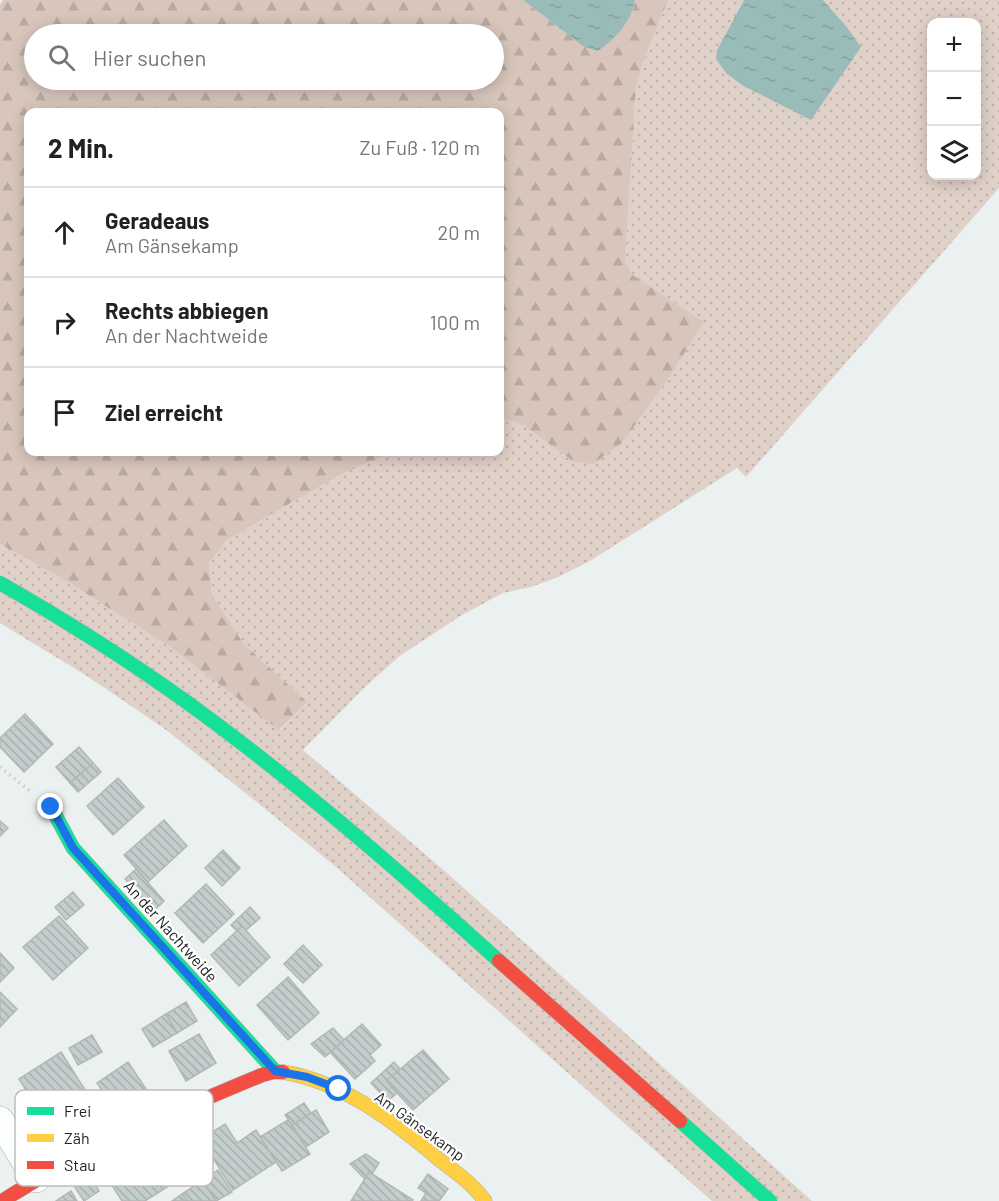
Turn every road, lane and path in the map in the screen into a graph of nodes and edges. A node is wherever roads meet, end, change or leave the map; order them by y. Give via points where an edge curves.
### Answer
1 (895, 0) edge
2 (892, 5) dead end
3 (0, 583) edge
4 (0, 767) edge
5 (51, 807) joint
6 (275, 1071) junction
7 (213, 1095) edge
8 (0, 1120) edge
9 (15, 1145) edge
10 (25, 1186) edge
11 (2, 1201) edge
12 (485, 1201) edge
13 (770, 1201) edge

1 - 2 path
3 - 13 street via 97,640 272,767 406,879
4 - 5 path
5 - 6 street, An der Nachtweide via 73,848
6 - 7 street
6 - 12 street, Am Gänsekamp via 339,1089 413,1138
8 - 9 street
10 - 11 street

